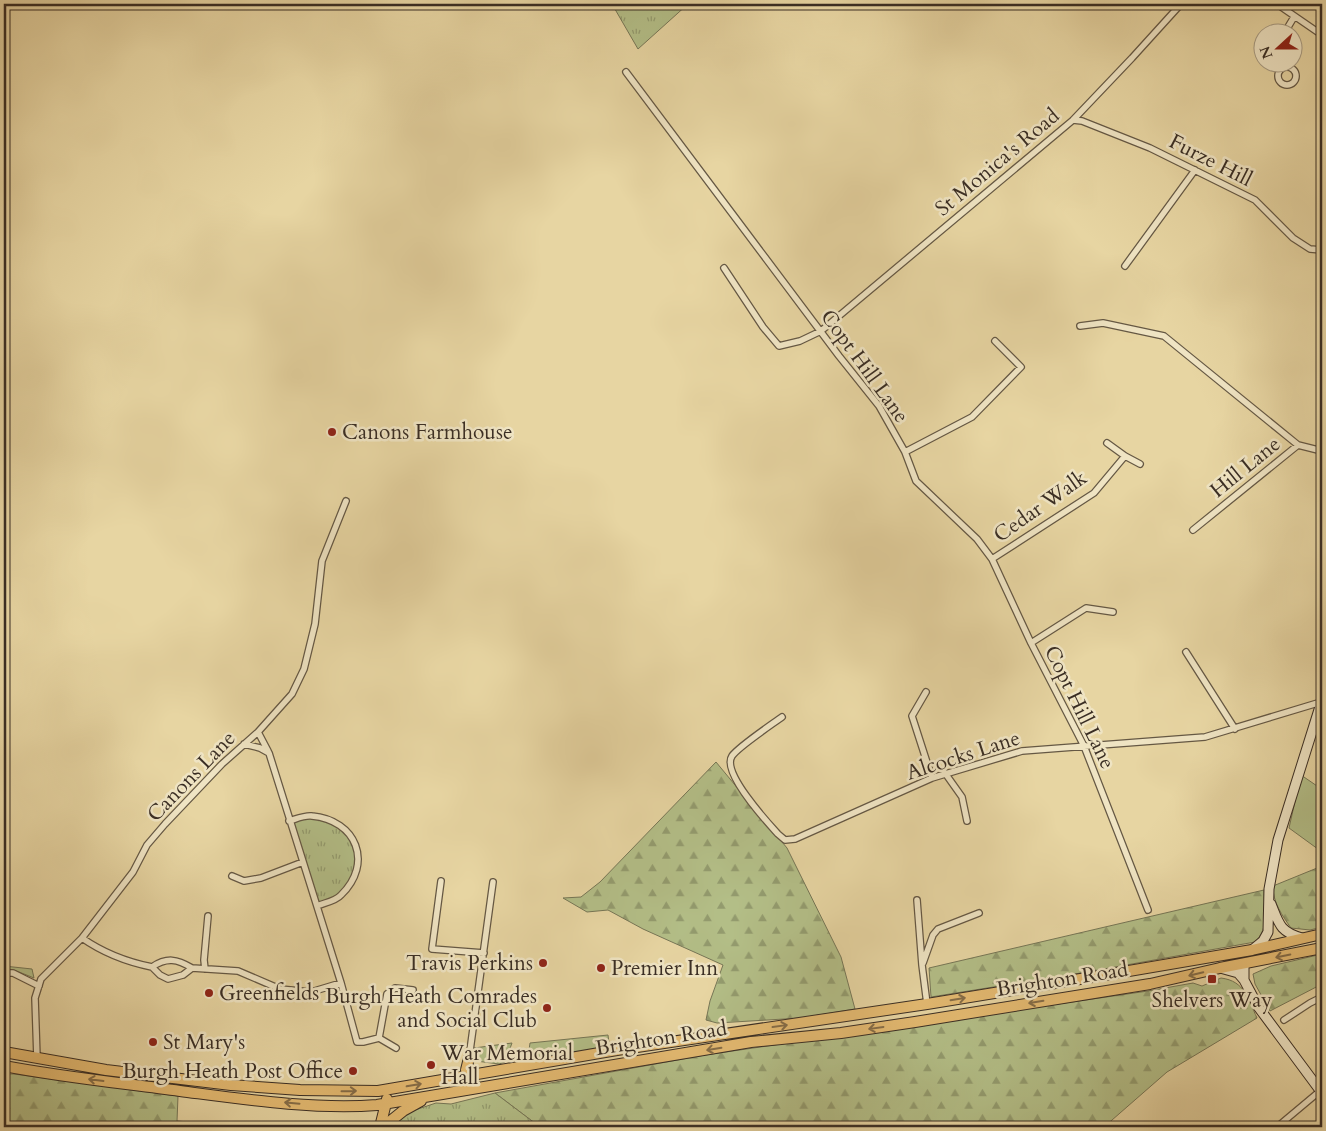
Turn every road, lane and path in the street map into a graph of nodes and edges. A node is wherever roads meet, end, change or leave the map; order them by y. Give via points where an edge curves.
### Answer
1 (1181, 4) edge
2 (1277, 4) edge
3 (1294, 17) junction
4 (1291, 22) edge
5 (1322, 35) edge
6 (626, 72) dead end
7 (1073, 120) junction
8 (1195, 170) junction
9 (1322, 250) edge
10 (1125, 266) dead end
11 (724, 268) dead end
12 (1080, 326) dead end
13 (821, 331) junction
14 (995, 342) dead end
15 (1107, 444) dead end
16 (1298, 445) junction
17 (1322, 451) edge
18 (904, 452) junction
19 (1125, 456) junction
20 (1140, 464) dead end
21 (346, 500) dead end
22 (1193, 530) dead end
23 (992, 559) junction
24 (1113, 612) dead end
25 (1031, 643) junction
26 (1186, 652) dead end
27 (926, 692) dead end
28 (1322, 701) edge
29 (782, 717) dead end
30 (1235, 729) junction
31 (258, 732) junction
32 (244, 744) junction
33 (1084, 746) junction
34 (269, 753) junction
35 (945, 773) junction
36 (932, 778) junction
37 (289, 821) junction
38 (967, 821) dead end
39 (303, 862) junction
40 (232, 876) dead end
41 (441, 881) dead end
42 (493, 882) dead end
43 (1269, 897) junction
44 (917, 900) dead end
45 (317, 906) junction
46 (1148, 910) dead end
47 (979, 913) dead end
48 (208, 916) dead end
49 (1322, 934) edge
50 (82, 938) junction
51 (1303, 938) junction
52 (1322, 948) edge
53 (1252, 950) junction
54 (484, 953) junction
55 (1211, 956) junction
56 (1244, 964) junction
57 (922, 966) junction
58 (152, 967) junction
59 (192, 968) junction
60 (1220, 968) junction
61 (205, 969) junction
62 (4, 972) edge
63 (1244, 980) junction
64 (341, 982) junction
65 (39, 986) junction
66 (413, 990) dead end
67 (1322, 998) edge
68 (927, 1004) junction
69 (1284, 1020) dead end
70 (380, 1038) junction
71 (396, 1048) dead end
72 (4, 1052) edge
73 (37, 1058) junction
74 (469, 1058) junction
75 (4, 1066) edge
76 (35, 1071) junction
77 (492, 1071) junction
78 (468, 1076) junction
79 (479, 1088) junction
80 (389, 1089) junction
81 (378, 1091) junction
82 (1321, 1092) edge
83 (431, 1096) junction
84 (386, 1103) junction
85 (362, 1106) junction
86 (380, 1127) edge
87 (1276, 1127) edge

1 - 7 street, St Monica's Road
2 - 3 street
3 - 4 street
3 - 5 street
6 - 13 street, Copt Hill Lane
7 - 8 street, Furze Hill via 1150,148
7 - 13 street, St Monica's Road
8 - 9 street, Furze Hill via 1255,200 1293,238 1310,249
8 - 10 street
11 - 13 street, St Monica's Road via 779,346 800,342
12 - 16 street via 1104,323 1164,336
13 - 18 street, Copt Hill Lane via 879,406
14 - 18 street via 1020,367 972,417
15 - 19 street
16 - 17 street, Hill Lane
16 - 22 street, Hill Lane
18 - 23 street, Copt Hill Lane via 916,481 977,538
19 - 20 street
19 - 23 street, Cedar Walk via 1094,493
21 - 31 street, Canons Lane via 322,561 315,624 304,669 292,694
23 - 25 street, Copt Hill Lane
24 - 25 street via 1086,608
25 - 33 street, Copt Hill Lane
26 - 30 street
27 - 36 street via 912,716
28 - 30 street, Alcocks Lane
28 - 43 street via 1278,840
29 - 36 street, Alcocks Lane via 730,760 738,784 785,840 795,839
30 - 33 street, Alcocks Lane via 1205,737
31 - 32 street, Canons Lane
31 - 34 street
32 - 34 street
32 - 50 street, Canons Lane via 159,831 133,872
33 - 35 street, Alcocks Lane via 1022,751
33 - 46 street, Copt Hill Lane
34 - 37 street
35 - 36 street, Alcocks Lane
35 - 38 street via 962,797
37 - 39 street
37 - 45 street via 310,816 333,820 351,836 360,860 352,881 340,897
39 - 40 street via 261,878 244,881
39 - 45 street
41 - 54 street via 432,949
42 - 54 street
43 - 51 street via 1281,928
43 - 53 street via 1268,932
44 - 57 street
45 - 64 street
47 - 57 street via 938,929
48 - 61 street
49 - 51 highway, Brighton Road
50 - 58 street via 100,951
50 - 65 street, Canons Lane via 41,979
51 - 53 highway, Brighton Road
52 -> 56 highway, Brighton Road
53 - 55 highway, Brighton Road
54 - 74 street
55 - 56 highway via 1237,959
68 -> 55 highway, Brighton Road
56 - 60 highway, Brighton Road
56 - 63 street
57 - 68 street
58 - 59 street via 162,960 173,960
58 - 59 street via 168,979 183,975
59 - 61 street
60 - 63 street via 1238,973
60 -> 79 highway, Brighton Road via 1122,989 841,1033 751,1042
61 - 64 street via 238,971 280,989 311,992
62 - 65 street via 13,972
63 - 82 street via 1260,1008
64 - 70 street via 357,1042
65 - 73 street, Canons Lane via 35,998
66 - 70 street via 395,988 387,994
67 - 69 street
77 -> 68 highway, Brighton Road
70 - 71 street
72 - 73 highway, Brighton Road
73 - 76 highway
73 -> 81 highway, Brighton Road via 231,1085
74 - 77 highway via 473,1066
74 - 78 highway
75 - 76 highway, Brighton Road
85 -> 76 highway, Brighton Road via 229,1097
77 - 78 highway, Brighton Road
78 - 79 highway
80 -> 78 highway, Brighton Road
79 - 83 highway, Brighton Road
80 - 81 highway, Brighton Road
80 - 84 highway
81 - 84 highway
82 - 87 street
83 - 84 highway, Brighton Road
83 - 86 highway
84 - 85 highway, Brighton Road
84 - 86 highway
85 - 86 highway via 374,1114

